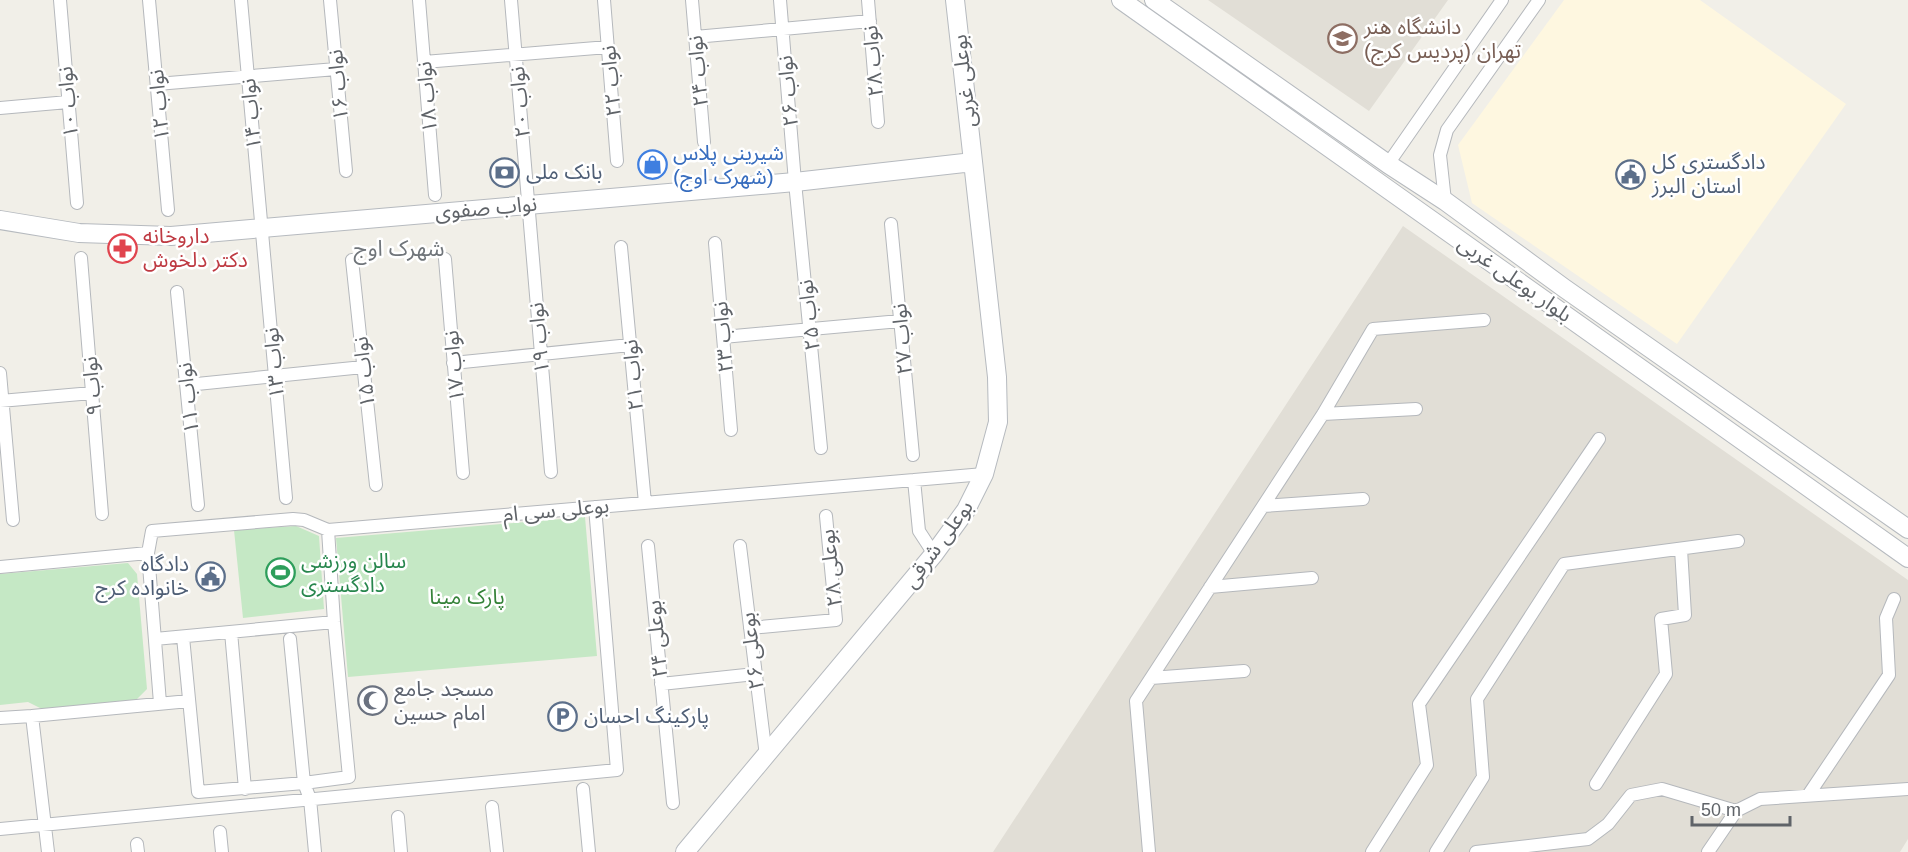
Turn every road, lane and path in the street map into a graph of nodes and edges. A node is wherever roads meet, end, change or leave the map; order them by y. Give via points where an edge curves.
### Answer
1 (60, 0) edge
2 (149, 0) edge
3 (241, 0) edge
4 (330, 0) edge
5 (419, 0) edge
6 (511, 0) edge
7 (604, 0) edge
8 (692, 0) edge
9 (780, 0) edge
10 (868, 0) edge
11 (955, 0) edge
12 (1122, 0) edge
13 (1154, 0) edge
14 (1502, 0) edge
15 (1539, 0) edge
16 (870, 21) junction
17 (783, 29) junction
18 (695, 37) junction
19 (608, 47) junction
20 (515, 55) junction
21 (424, 62) junction
22 (336, 69) junction
23 (248, 77) junction
24 (157, 84) junction
25 (68, 102) junction
26 (0, 108) edge
27 (878, 122) dead end
28 (704, 142) dead end
29 (617, 161) dead end
30 (973, 162) junction
31 (1388, 165) junction
32 (346, 171) dead end
33 (795, 182) junction
34 (435, 195) dead end
35 (1445, 201) junction
36 (77, 203) dead end
37 (528, 205) junction
38 (168, 210) dead end
39 (0, 220) edge
40 (891, 224) dead end
41 (262, 228) junction
42 (715, 243) dead end
43 (621, 247) dead end
44 (81, 258) dead end
45 (445, 259) dead end
46 (352, 260) dead end
47 (1563, 288) junction
48 (177, 292) dead end
49 (1552, 306) junction
50 (1485, 320) dead end
51 (900, 321) junction
52 (811, 329) junction
53 (723, 337) junction
54 (630, 345) junction
55 (540, 354) junction
56 (453, 363) junction
57 (363, 367) junction
58 (0, 373) edge
59 (275, 376) junction
60 (187, 385) junction
61 (92, 393) junction
62 (1, 401) edge
63 (1416, 409) dead end
64 (1323, 414) junction
65 (731, 430) dead end
66 (1599, 439) dead end
67 (1785, 443) junction
68 (821, 448) dead end
69 (913, 455) dead end
70 (1772, 462) junction
71 (551, 472) dead end
72 (463, 473) dead end
73 (984, 474) junction
74 (914, 480) junction
75 (376, 484) dead end
76 (286, 498) dead end
77 (1363, 499) dead end
78 (645, 503) junction
79 (198, 505) dead end
80 (1263, 506) junction
81 (595, 507) junction
82 (102, 514) dead end
83 (826, 516) dead end
84 (13, 520) dead end
85 (1908, 529) edge
86 (328, 530) junction
87 (1738, 541) dead end
88 (648, 546) dead end
89 (740, 546) dead end
90 (1681, 549) junction
91 (148, 553) junction
92 (934, 554) junction
93 (1908, 558) edge
94 (0, 567) edge
95 (1312, 578) dead end
96 (1210, 587) junction
97 (1894, 599) dead end
98 (334, 622) junction
99 (750, 628) junction
100 (231, 632) junction
101 (183, 637) junction
102 (155, 639) junction
103 (290, 639) dead end
104 (1244, 671) dead end
105 (755, 674) junction
106 (1151, 678) junction
107 (661, 684) junction
108 (189, 701) junction
109 (160, 703) junction
110 (32, 716) junction
111 (0, 718) edge
112 (766, 756) junction
113 (304, 783) junction
114 (1596, 784) dead end
115 (245, 789) junction
116 (583, 789) dead end
117 (1908, 789) edge
118 (1809, 794) junction
119 (310, 799) junction
120 (673, 803) dead end
121 (492, 807) dead end
122 (1736, 812) junction
123 (398, 817) dead end
124 (45, 825) junction
125 (0, 829) edge
126 (220, 832) dead end
127 (48, 852) edge
128 (222, 852) edge
129 (315, 852) edge
130 (401, 852) edge
131 (497, 852) edge
132 (589, 852) edge
133 (685, 852) edge
134 (1149, 852) edge
135 (1372, 852) edge
136 (1437, 852) edge
137 (1476, 852) edge
138 (1708, 852) edge

1 - 25 street, نواب ۱۰
2 - 24 street, نواب ۱۲
3 - 23 street, نواب ۱۴
4 - 22 street, نواب ۱۶
5 - 21 street, نواب ۱۸
6 - 20 street, نواب ۲۰
7 - 19 street, نواب ۲۲
8 - 18 street, نواب ۲۴
9 - 17 street, نواب ۲۶
10 - 16 street, نواب ۲۸
11 - 30 street, بوعلی غربی
12 - 49 street, بلوار بوعلی غربی
13 - 31 street, بلوار بوعلی غربی
14 - 31 street
15 - 35 street via 1447,130 1440,155
16 - 17 street
16 - 27 street, نواب ۲۸
17 - 18 street
17 - 33 street, نواب ۲۶
18 - 28 street, نواب ۲۴
19 - 20 street
19 - 29 street, نواب ۲۲
20 - 21 street
20 - 37 street, نواب ۲۰
21 - 34 street, نواب ۱۸
22 - 23 street
22 - 32 street, نواب ۱۶
23 - 24 street
23 - 41 street, نواب ۱۴
24 - 38 street, نواب ۱۲
25 - 26 street
25 - 36 street, نواب ۱۰
30 - 33 street, نواب صفوی
30 - 73 street, بوعلی شرقی via 997,377 998,422
31 - 35 street, بلوار بوعلی غربی
33 - 37 street, نواب صفوی
33 - 52 street, نواب ۲۵
35 - 47 street, بلوار بوعلی غربی
37 - 41 street, نواب صفوی
37 - 55 street, نواب ۱۹
39 - 41 street, نواب صفوی via 79,234 171,236
40 - 51 street, نواب ۲۷
41 - 59 street, نواب ۱۳
42 - 53 street, نواب ۲۳
43 - 54 street, نواب ۲۱
44 - 61 street, نواب ۹
45 - 56 street, نواب ۱۷
46 - 57 street, نواب ۱۵
47 - 49 street
47 - 67 street, بلوار بوعلی غربی
48 - 60 street, نواب ۱۱
49 - 70 street, بلوار بوعلی غربی
50 - 64 street via 1373,328
51 - 52 street
51 - 69 street, نواب ۲۷
52 - 53 street
52 - 68 street, نواب ۲۵
53 - 65 street, نواب ۲۳
54 - 55 street
54 - 78 street, نواب ۲۱
55 - 56 street
55 - 71 street, نواب ۱۹
56 - 72 street, نواب ۱۷
57 - 59 street
57 - 75 street, نواب ۱۵
58 - 62 street
59 - 60 street
59 - 76 street, نواب ۱۳
60 - 79 street, نواب ۱۱
61 - 62 street
61 - 82 street, نواب ۹
62 - 84 street
63 - 64 street
64 - 80 street
66 - 135 street via 1419,704 1427,765
67 - 70 street
67 - 85 street, بلوار بوعلی غربی
70 - 93 street, بلوار بوعلی غربی
73 - 74 street, بوعلی سی ام
73 - 92 street, بوعلی شرقی via 966,510
74 - 78 street, بوعلی سی ام
74 - 92 street via 919,531
77 - 80 street
78 - 81 street, بوعلی سی ام
80 - 96 street
81 - 86 street, بوعلی سی ام
81 - 119 street via 617,770
83 - 99 street, بوعلی ۲۸ via 836,620
86 - 91 street, بوعلی سی ام via 293,519 152,531
86 - 98 street
87 - 90 street
88 - 107 street, بوعلی ۲۴
89 - 99 street, بوعلی ۲۶
90 - 114 street via 1685,615 1661,618 1666,674
90 - 136 street via 1564,564 1477,699 1483,777
91 - 94 street
91 - 102 street
92 - 112 street, بوعلی شرقی
95 - 96 street
96 - 106 street
97 - 118 street via 1886,618 1889,675
98 - 100 street
98 - 113 street via 349,777
99 - 105 street, بوعلی ۲۶
100 - 101 street
100 - 115 street
101 - 102 street
101 - 108 street
102 - 109 street
103 - 113 street
104 - 106 street
105 - 107 street
105 - 112 street, بوعلی ۲۶
106 - 134 street via 1136,701
107 - 120 street, بوعلی ۲۴
108 - 109 street
108 - 115 street via 198,792
109 - 110 street
110 - 111 street
110 - 124 street
112 - 133 street, بوعلی شرقی
113 - 115 street
113 - 119 street
116 - 132 street
117 - 118 street
118 - 122 street via 1760,799
119 - 124 street
119 - 129 street
121 - 131 street
122 - 137 street via 1662,789 1631,795 1608,824 1588,839
122 - 138 street
123 - 130 street
124 - 125 street
124 - 127 street
126 - 128 street

